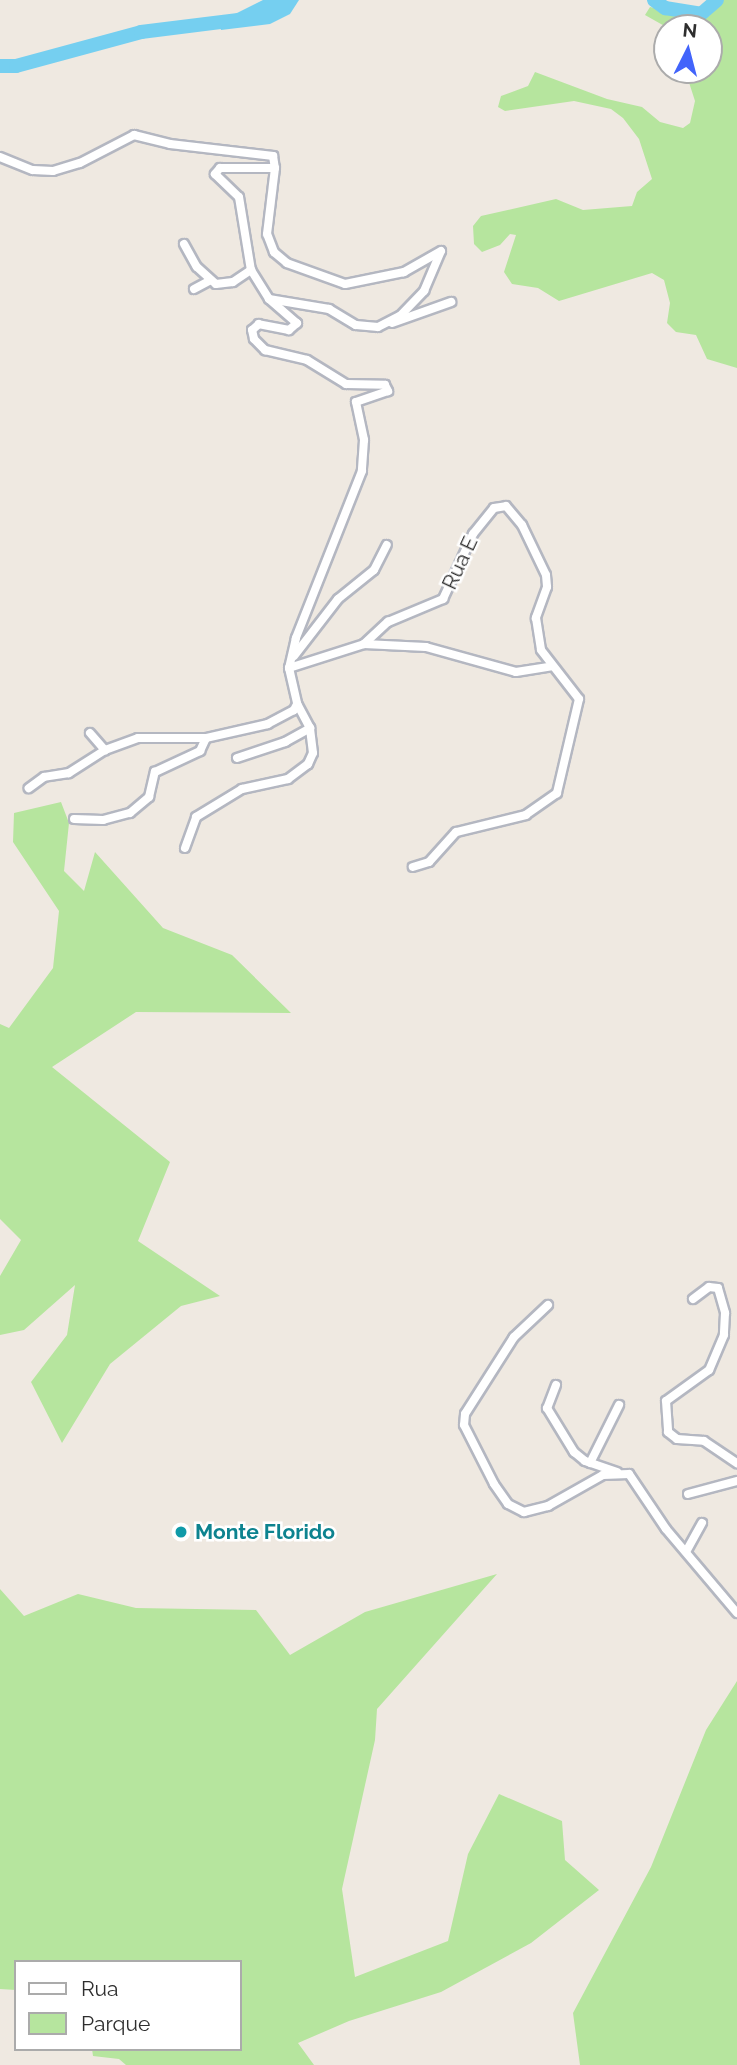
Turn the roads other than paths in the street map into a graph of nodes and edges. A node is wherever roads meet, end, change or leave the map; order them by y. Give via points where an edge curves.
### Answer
1 (0, 157) edge
2 (275, 168) junction
3 (184, 244) dead end
4 (251, 270) junction
5 (209, 281) junction
6 (194, 289) dead end
7 (269, 299) junction
8 (451, 302) dead end
9 (389, 323) junction
10 (387, 545) dead end
11 (364, 644) junction
12 (289, 665) junction
13 (552, 666) junction
14 (297, 704) junction
15 (310, 728) junction
16 (90, 733) dead end
17 (205, 738) junction
18 (105, 750) junction
19 (237, 758) dead end
20 (29, 788) dead end
21 (74, 819) dead end
22 (185, 848) dead end
23 (413, 867) dead end
24 (693, 1299) dead end
25 (548, 1305) dead end
26 (556, 1385) dead end
27 (620, 1405) dead end
28 (590, 1462) junction
29 (737, 1464) edge
30 (618, 1472) junction
31 (737, 1481) edge
32 (688, 1494) dead end
33 (702, 1523) dead end
34 (687, 1550) junction
35 (737, 1613) edge

1 - 2 street via 23,167 53,171 134,135 170,144 270,154
2 - 4 street via 216,170 215,177 236,192
2 - 9 street via 267,234 275,252 287,263 345,285 404,272 440,250 424,291
3 - 5 street
4 - 5 street via 228,284
4 - 7 street
5 - 6 street
7 - 9 street via 329,309 362,327
7 - 12 street via 297,326 289,330 255,326 252,336 262,349 307,360 346,384 384,385 388,391 356,402 364,440 362,471 311,594
8 - 9 street
10 - 12 street via 374,570 338,599
11 - 12 street, Rua E
11 - 13 street via 426,647 516,672
11 - 13 street, Rua E via 388,622 430,606 448,593 479,524 502,505 522,525 546,575 536,630 544,657
12 - 14 street
13 - 23 street via 579,699 557,793 526,815 456,832 433,859
14 - 15 street
14 - 17 street via 290,714 275,721
15 - 19 street
15 - 22 street via 313,753 308,764 288,779 242,789 196,817
16 - 18 street
17 - 18 street via 145,736
17 - 21 street via 200,751 155,772 149,797 130,813 103,820
18 - 20 street via 76,769 44,776
24 - 29 street via 709,1287 718,1288 725,1313 724,1335 709,1370 666,1401 668,1432 677,1439 704,1441
25 - 30 street via 514,1337 466,1410 464,1425 494,1484 518,1511 548,1506 596,1478
26 - 28 street via 547,1408 576,1455
27 - 28 street
28 - 30 street
30 - 34 street via 634,1478 666,1529
31 - 32 street
33 - 34 street
34 - 35 street

